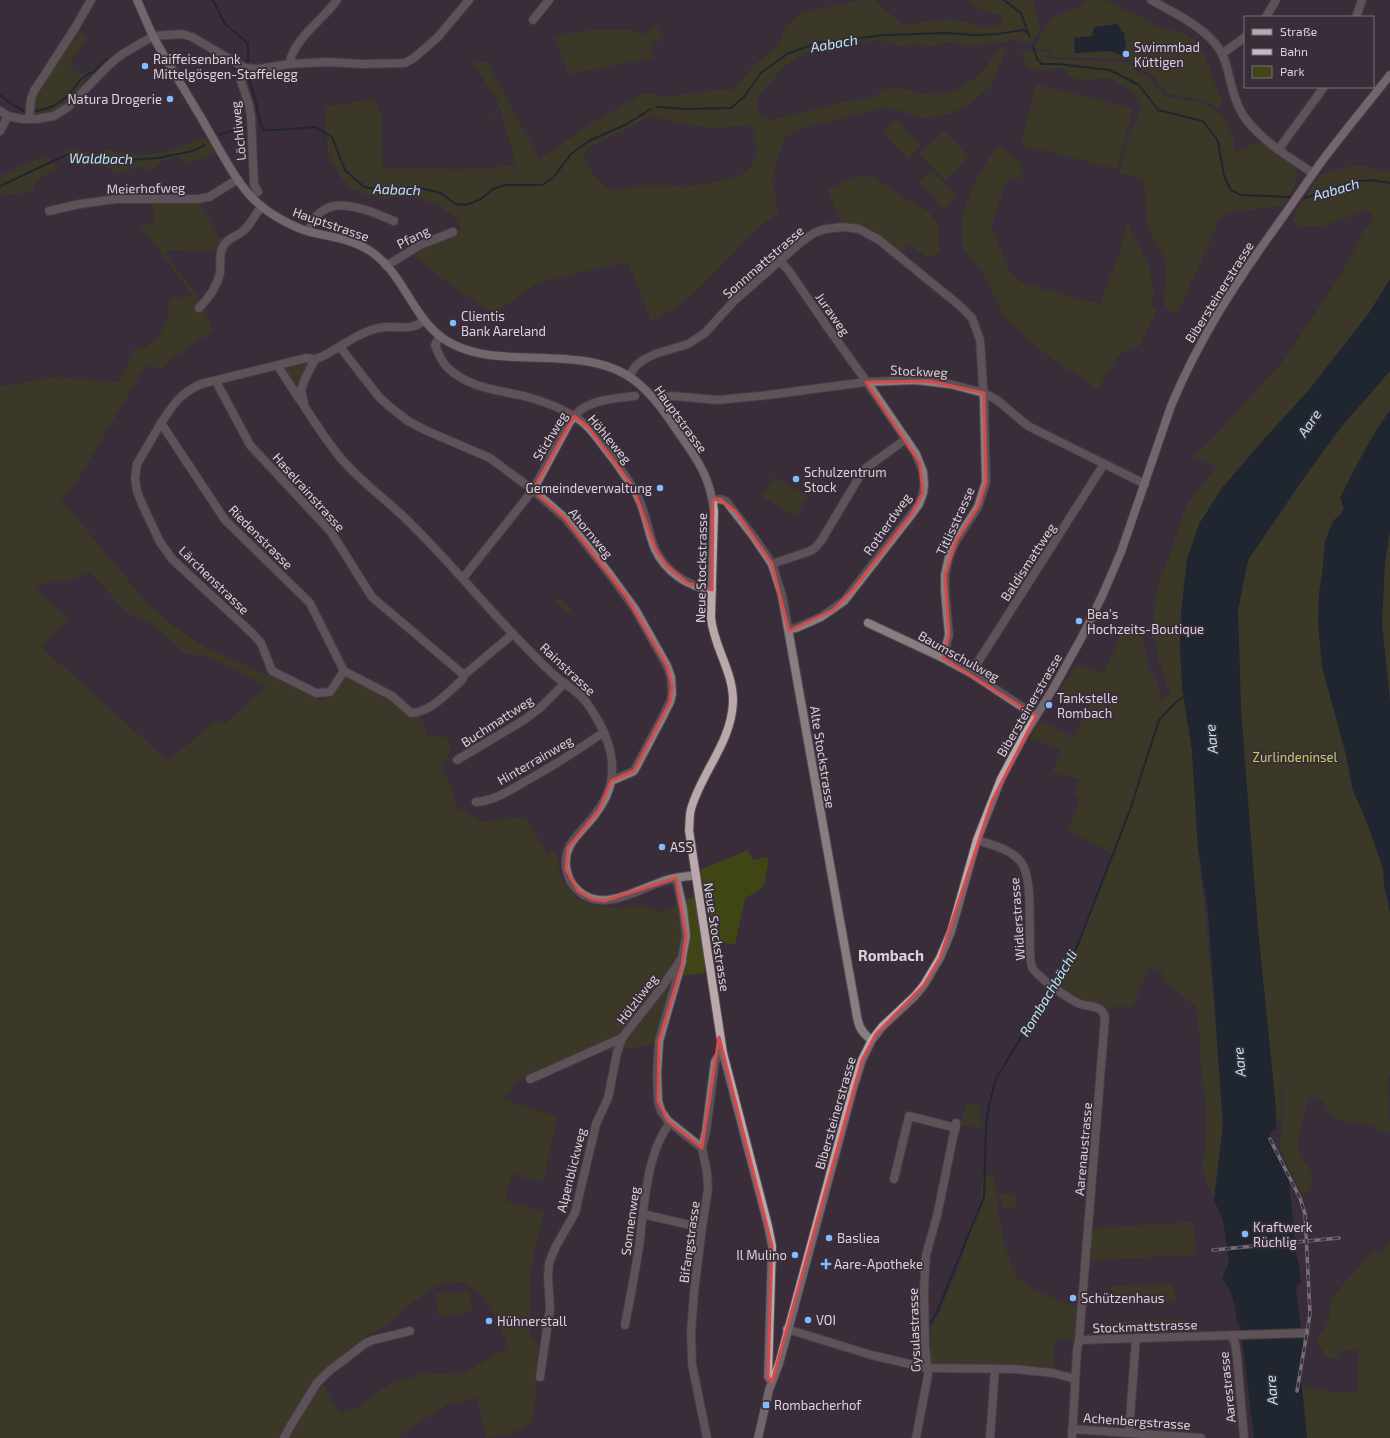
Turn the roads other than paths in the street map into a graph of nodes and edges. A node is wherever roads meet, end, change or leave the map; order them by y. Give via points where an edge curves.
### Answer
1 (92, 0) edge
2 (137, 0) edge
3 (337, 0) edge
4 (469, 0) edge
5 (549, 0) edge
6 (1151, 0) edge
7 (1276, 0) edge
8 (1362, 0) edge
9 (1267, 16) edge
10 (1356, 16) edge
11 (533, 20) dead end
12 (153, 36) junction
13 (1244, 38) edge
14 (1222, 54) junction
15 (289, 64) junction
16 (245, 68) junction
17 (1390, 75) edge
18 (1323, 88) edge
19 (0, 111) edge
20 (8, 116) junction
21 (28, 119) junction
22 (0, 131) edge
23 (1278, 150) junction
24 (1313, 173) junction
25 (238, 179) junction
26 (258, 192) dead end
27 (262, 206) junction
28 (49, 211) dead end
29 (394, 221) dead end
30 (308, 231) junction
31 (453, 232) dead end
32 (780, 261) junction
33 (386, 266) junction
34 (199, 308) dead end
35 (424, 321) junction
36 (440, 336) junction
37 (340, 347) junction
38 (315, 359) junction
39 (278, 366) junction
40 (629, 376) junction
41 (217, 381) junction
42 (866, 382) junction
43 (984, 393) junction
44 (635, 396) dead end
45 (667, 397) dead end
46 (305, 408) junction
47 (574, 416) junction
48 (161, 423) junction
49 (906, 439) junction
50 (1104, 464) junction
51 (1145, 484) junction
52 (533, 490) junction
53 (713, 500) junction
54 (772, 564) junction
55 (463, 578) junction
56 (712, 590) junction
57 (868, 623) dead end
58 (789, 629) junction
59 (514, 634) junction
60 (943, 658) junction
61 (344, 671) junction
62 (971, 673) junction
63 (464, 675) junction
64 (565, 683) junction
65 (1036, 716) junction
66 (604, 732) junction
67 (457, 760) dead end
68 (611, 781) junction
69 (476, 802) dead end
70 (977, 840) junction
71 (696, 875) junction
72 (676, 878) junction
73 (682, 958) junction
74 (1054, 987) joint
75 (622, 1038) junction
76 (872, 1040) junction
77 (723, 1053) junction
78 (530, 1079) dead end
79 (670, 1123) junction
80 (702, 1148) junction
81 (894, 1179) dead end
82 (643, 1214) junction
83 (702, 1228) junction
84 (625, 1326) dead end
85 (787, 1329) junction
86 (410, 1331) dead end
87 (1305, 1332) dead end
88 (1234, 1335) junction
89 (1136, 1338) junction
90 (1079, 1340) junction
91 (927, 1368) junction
92 (995, 1369) junction
93 (540, 1377) dead end
94 (1075, 1379) junction
95 (772, 1382) junction
96 (1072, 1429) junction
97 (1129, 1432) junction
98 (284, 1438) edge
99 (707, 1438) edge
100 (758, 1438) edge
101 (916, 1438) edge
102 (990, 1438) edge
103 (1072, 1438) edge
104 (1201, 1438) edge
105 (1244, 1438) edge

1 - 21 street via 34,91
2 - 12 street, Hauptstrasse
3 - 15 street via 301,40
4 - 15 street via 437,38 405,63
5 - 11 street
6 - 14 street via 1191,22 1208,36
7 - 9 street
8 - 10 street
12 - 16 street via 182,34 192,37
12 - 21 street via 126,51 109,65 68,107 54,116
12 - 25 street, Hauptstrasse
13 - 14 street
14 - 23 street via 1244,117 1258,134
15 - 16 street via 258,69
16 - 26 street, Löchliweg via 241,81 251,116 254,184
17 - 24 street, Bibersteinerstrasse
18 - 23 street
19 - 20 street
20 - 21 street
20 - 22 street
23 - 24 street
24 - 51 street, Bibersteinerstrasse via 1242,275 1204,337 1179,389
25 - 27 street, Hauptstrasse
25 - 28 street, Meierhofweg via 209,197 198,199 116,199
27 - 30 street, Hauptstrasse via 279,218
27 - 34 street via 243,232 224,244 220,274
29 - 30 street via 340,205 316,215
30 - 33 street, Hauptstrasse via 346,240 365,248 374,253
31 - 33 street, Pfang via 420,245
32 - 40 street, Sonnmattstrasse via 734,301 704,333 688,344 643,360 635,366
32 - 42 street, Juraweg
32 - 43 street, Sonnmattstrasse via 814,233 825,229 859,229 878,240 972,318 980,340
33 - 35 street, Hauptstrasse
35 - 36 street, Hauptstrasse
35 - 37 street via 412,328 386,327 366,332
36 - 40 street, Hauptstrasse via 464,350 490,356 587,362 611,367
36 - 47 street, Höhleweg via 435,345 439,355 447,368 460,378 484,388 562,409
37 - 38 street
37 - 52 street, Ahornweg via 379,397 408,421 486,456
38 - 39 street via 306,358
38 - 46 street, Rainstrasse via 301,390
39 - 41 street
39 - 46 street, Rainstrasse
40 - 53 street, Hauptstrasse via 661,407 695,457 707,478
41 - 48 street via 188,390 176,401
41 - 63 street, Haselrainstrasse via 250,445 331,532 372,597
42 - 43 street, Stockweg via 929,381
42 - 45 street, Stockweg via 718,400
42 - 49 street, Rotherdweg
43 - 50 street, Stockweg via 997,400 1028,426
43 - 60 street, Titlisstrasse via 986,482 978,507 949,557 945,591 949,635
44 - 47 street, Stichweg via 593,403
46 - 55 street, Rainstrasse via 346,465 407,520
47 - 52 street, Stichweg
47 - 56 street, Höhleweg via 588,427 633,487 656,550 666,565 687,583
48 - 61 street, Riedenstrasse via 225,520 310,603
48 - 61 street, Lärchenstrasse via 137,464 135,478 142,504 160,542 172,559 253,634 261,643 272,671 316,694 330,692
49 - 54 street via 866,468 815,548
49 - 58 street, Rotherdweg via 923,472 923,493 919,504 844,601 820,617
50 - 51 street, Stockweg
50 - 62 street, Baldismattweg
51 - 65 street, Bibersteinerstrasse via 1103,594 1083,636
52 - 55 street, Stichweg
52 - 68 street, Ahornweg via 565,518 626,596 658,649 671,677 670,702 634,771
53 - 54 street, Alte Stockstrasse via 726,501
53 - 56 street, Neue Stockstrasse
54 - 58 street, Alte Stockstrasse
55 - 59 street, Rainstrasse
56 - 71 street, Neue Stockstrasse via 712,630 732,682 733,701 730,724 723,744 691,810 689,830
57 - 60 street, Baumschulweg
58 - 76 street, Alte Stockstrasse via 853,996 860,1028
59 - 63 street
59 - 64 street, Rainstrasse
60 - 62 street, Baumschulweg
61 - 63 street via 392,696 411,713 420,713 431,706 462,680
62 - 65 street, Baumschulweg
64 - 66 street, Rainstrasse via 582,696
64 - 67 street, Buchmattweg via 524,720
65 - 70 street, Bibersteinerstrasse via 1003,775
66 - 68 street, Rainstrasse via 612,762
66 - 69 street, Hinterrainweg via 564,759 505,792 486,801
68 - 72 street, Rainstrasse via 599,810 568,848 566,869 574,886 588,897 604,901 620,898
70 - 74 street, Widlerstrasse via 1010,853 1025,869 1028,880 1032,967
70 - 76 street, Bibersteinerstrasse via 951,932 936,966 915,996
71 - 72 street, Rainstrasse
71 - 77 street, Neue Stockstrasse
72 - 73 street, Hölzliweg via 686,936
73 - 75 street, Hölzliweg
73 - 79 street via 659,1041 658,1101 661,1111
74 - 90 street, Aarenaustrasse via 1078,1003 1096,1007 1105,1017
75 - 78 street, Hölzliweg
75 - 93 street, Alpenblickweg via 616,1053 608,1098 596,1124 575,1213 549,1263 550,1308
76 - 85 street, Bibersteinerstrasse via 855,1082
77 - 80 street, Bifangstrasse via 715,1062
77 - 95 street, Neue Stockstrasse via 772,1246 768,1377
79 - 80 street
79 - 82 street, Sonnenweg via 656,1147
80 - 83 street, Bifangstrasse via 708,1189
81 - 91 street, Gysulastrasse via 909,1116 956,1126 926,1255 924,1289
82 - 83 street
82 - 84 street, Sonnenweg
83 - 99 street, Bifangstrasse via 691,1333 692,1364
85 - 91 street
85 - 95 street, Bibersteinerstrasse
86 - 98 street via 366,1343 329,1371 317,1383
87 - 88 street, Stockmattstrasse
88 - 89 street, Stockmattstrasse
88 - 105 street, Aarestrasse
89 - 90 street, Stockmattstrasse
89 - 97 street
90 - 94 street, Stockmattstrasse
91 - 92 street
91 - 101 street, Gysulastrasse via 928,1375
92 - 94 street via 1032,1370
92 - 102 street
94 - 96 street, Stockmattstrasse
95 - 100 street, Bibersteinerstrasse
96 - 97 street, Achenbergstrasse
96 - 103 street, Stockmattstrasse
97 - 104 street, Achenbergstrasse

